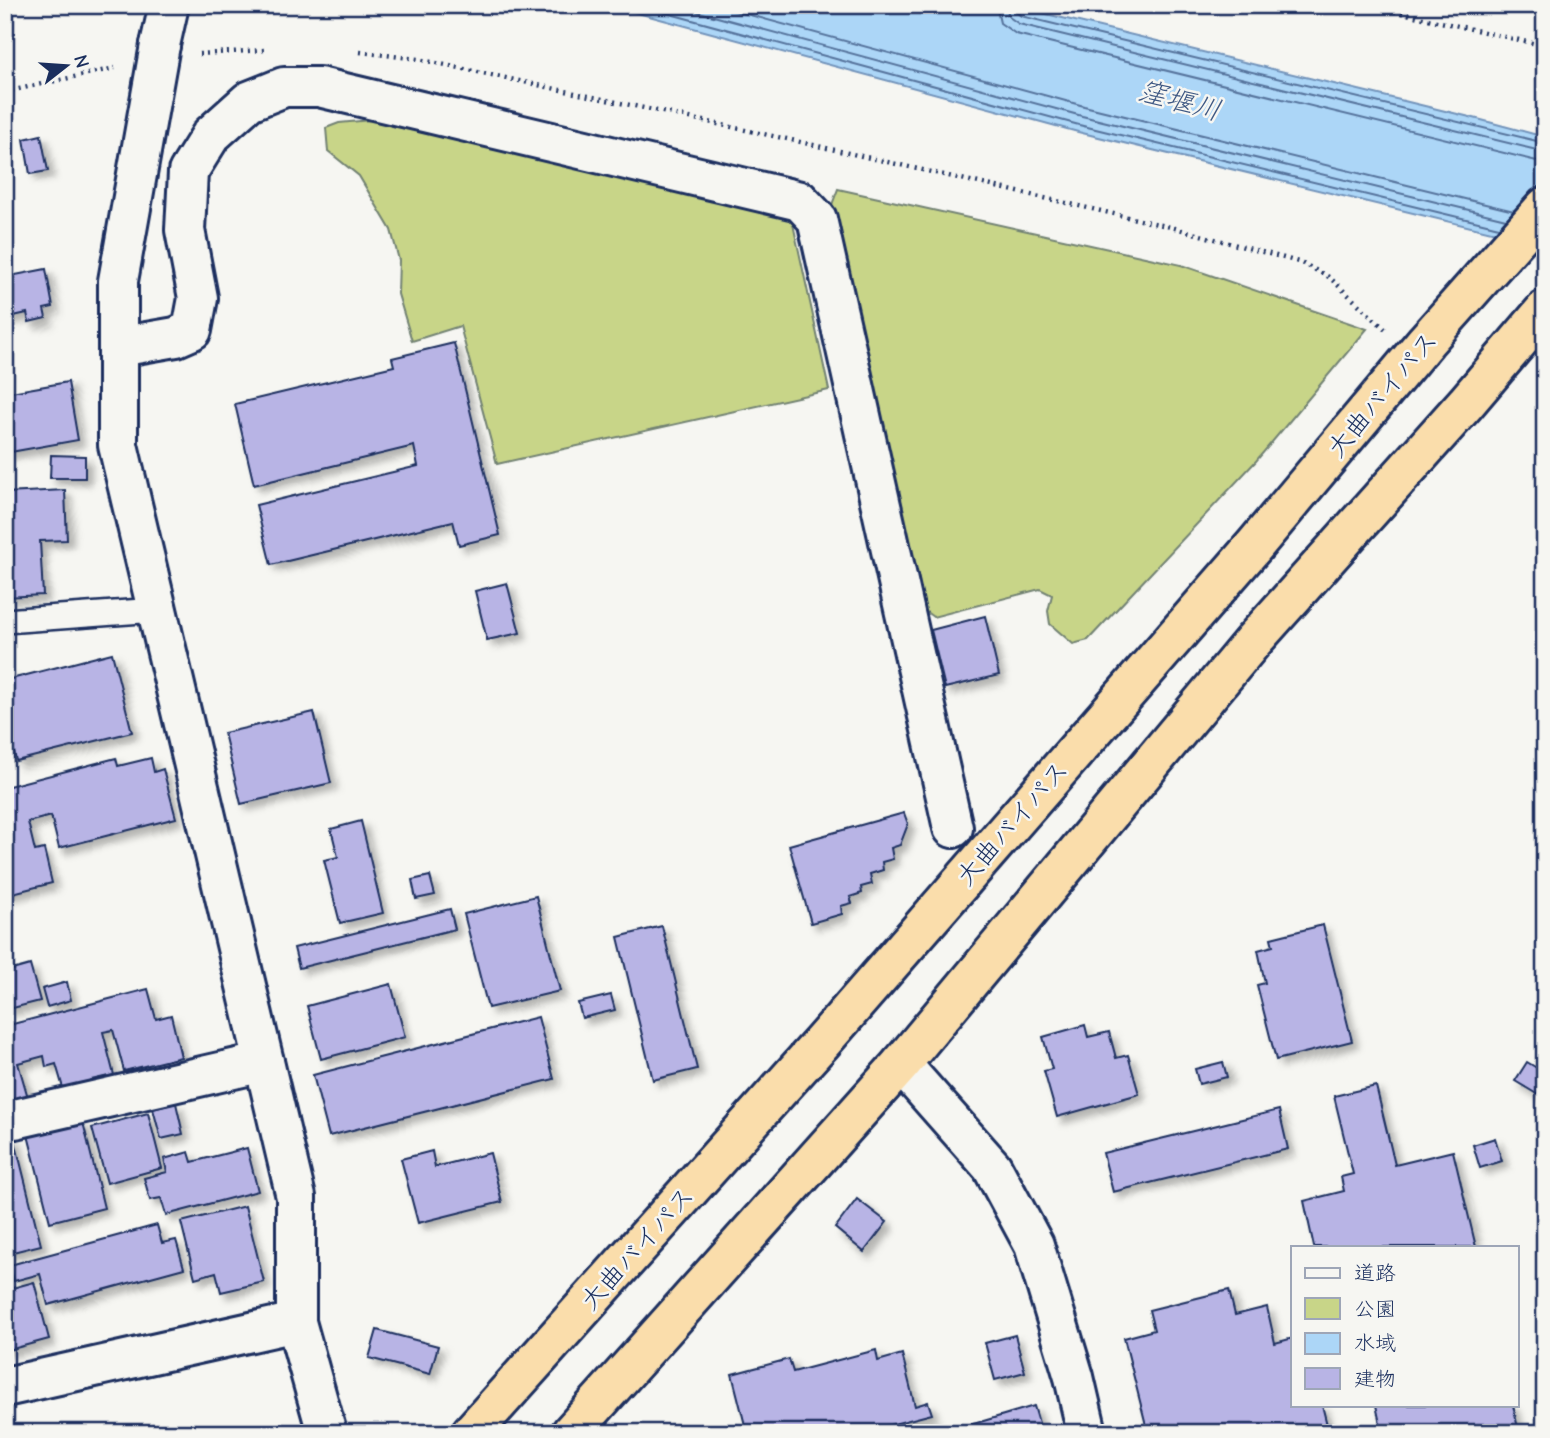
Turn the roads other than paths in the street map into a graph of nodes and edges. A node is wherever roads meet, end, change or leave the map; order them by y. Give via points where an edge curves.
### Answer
1 (169, 5) edge
2 (1545, 207) edge
3 (1545, 310) edge
4 (118, 347) junction
5 (156, 610) junction
6 (5, 621) edge
7 (953, 828) dead end
8 (264, 1062) junction
9 (901, 1065) junction
10 (15, 1119) dead end
11 (296, 1322) junction
12 (5, 1387) edge
13 (327, 1433) edge
14 (471, 1433) edge
15 (571, 1433) edge
16 (1087, 1433) edge

1 - 4 street via 118,281
2 - 14 highway, 大曲バイパス via 823,1041
3 - 9 highway via 1253,641
4 - 5 street via 118,445
4 - 7 street via 192,330 198,298 185,230 188,172 211,135 249,101 284,87 319,87 800,201 817,219
5 - 6 lane
5 - 8 street
8 - 10 street
8 - 11 street via 296,1197
9 - 15 highway
9 - 16 street via 992,1167 1034,1245
11 - 12 street
11 - 13 street

